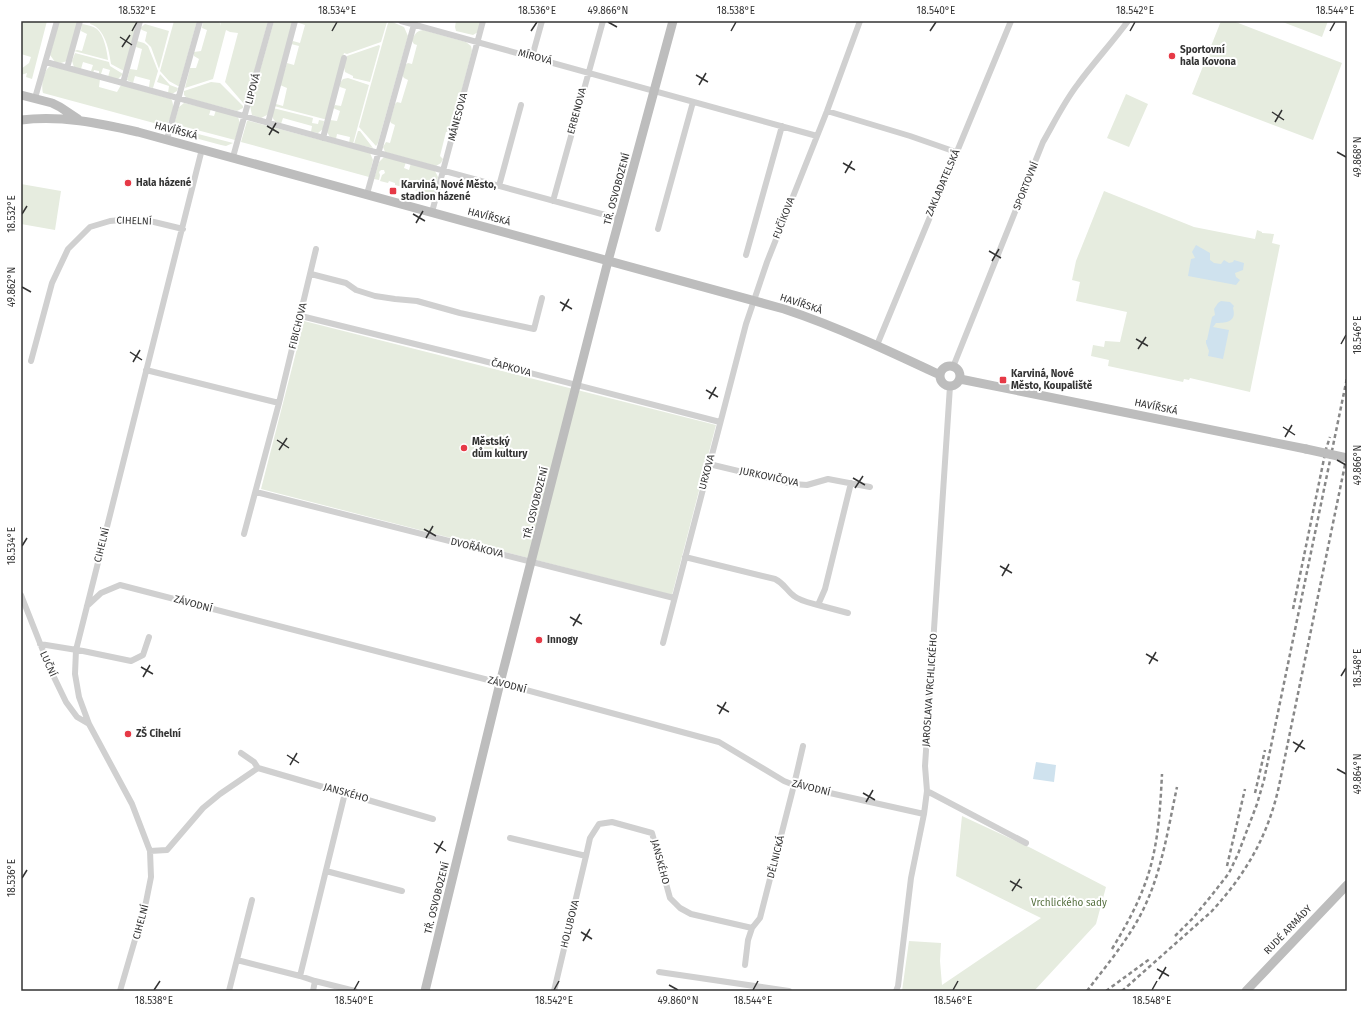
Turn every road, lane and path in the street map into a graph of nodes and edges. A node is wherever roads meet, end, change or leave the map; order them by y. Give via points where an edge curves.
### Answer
1 (57, 21) edge
2 (80, 21) edge
3 (140, 21) edge
4 (200, 21) edge
5 (271, 21) edge
6 (295, 21) edge
7 (401, 21) edge
8 (483, 21) edge
9 (542, 21) edge
10 (603, 21) edge
11 (673, 21) edge
12 (860, 21) edge
13 (1011, 21) edge
14 (1128, 21) edge
15 (415, 23) edge
16 (477, 42) junction
17 (532, 57) junction
18 (344, 58) dead end
19 (46, 62) junction
20 (67, 68) junction
21 (588, 72) junction
22 (123, 83) junction
23 (655, 91) junction
24 (21, 94) edge
25 (35, 98) junction
26 (178, 98) junction
27 (693, 102) junction
28 (521, 105) dead end
29 (827, 111) junction
30 (245, 116) junction
31 (21, 120) edge
32 (79, 120) junction
33 (268, 123) junction
34 (782, 126) junction
35 (817, 136) junction
36 (323, 138) junction
37 (167, 139) junction
38 (202, 149) junction
39 (956, 152) junction
40 (377, 153) junction
41 (234, 157) junction
42 (443, 171) junction
43 (499, 186) junction
44 (367, 194) junction
45 (553, 201) junction
46 (432, 212) junction
47 (620, 219) junction
48 (183, 229) junction
49 (658, 229) dead end
50 (316, 249) dead end
51 (746, 255) dead end
52 (608, 261) junction
53 (311, 274) junction
54 (542, 298) dead end
55 (754, 301) junction
56 (301, 316) junction
57 (877, 345) junction
58 (31, 361) dead end
59 (953, 366) junction
60 (146, 370) junction
61 (940, 374) junction
62 (960, 379) junction
63 (577, 385) junction
64 (950, 386) junction
65 (279, 403) junction
66 (720, 422) junction
67 (1347, 458) edge
68 (709, 464) junction
69 (851, 483) junction
70 (870, 487) dead end
71 (256, 492) junction
72 (244, 534) dead end
73 (685, 557) junction
74 (532, 562) junction
75 (21, 595) edge
76 (674, 598) junction
77 (818, 605) junction
78 (86, 606) junction
79 (848, 614) dead end
80 (149, 637) dead end
81 (663, 643) dead end
82 (40, 644) junction
83 (76, 650) junction
84 (500, 683) junction
85 (89, 724) junction
86 (803, 746) dead end
87 (241, 753) dead end
88 (258, 768) junction
89 (794, 785) junction
90 (927, 791) junction
91 (346, 793) junction
92 (924, 814) junction
93 (434, 819) dead end
94 (510, 838) dead end
95 (1026, 843) dead end
96 (150, 851) junction
97 (586, 856) junction
98 (326, 871) junction
99 (1347, 885) edge
100 (402, 892) dead end
101 (252, 900) dead end
102 (752, 928) junction
103 (237, 960) junction
104 (745, 965) dead end
105 (659, 972) dead end
106 (300, 976) junction
107 (315, 981) junction
108 (120, 991) edge
109 (229, 991) edge
110 (313, 991) edge
111 (355, 991) edge
112 (425, 991) edge
113 (554, 991) edge
114 (789, 991) edge
115 (896, 991) edge
116 (1246, 991) edge

1 - 19 street
2 - 20 street
3 - 22 street
4 - 26 street
5 - 30 street, LIPOVÁ
6 - 33 street
7 - 15 street, MÍROVÁ
8 - 16 street, MÁNESOVA
9 - 17 street
10 - 21 street, ERBENOVA
11 - 23 street, TŘ. OSVOBOZENÍ
12 - 29 street, FUČÍKOVA
13 - 39 street, ZAKLADATELSKÁ
14 - 59 street, SPORTOVNÍ via 1077,84 1043,142
15 - 16 street, MÍROVÁ
15 - 40 street
16 - 17 street, MÍROVÁ
16 - 42 street, MÁNESOVA
17 - 21 street, MÍROVÁ
18 - 36 street
19 - 20 street
19 - 25 street
20 - 22 street
21 - 23 street, MÍROVÁ
21 - 45 street, ERBENOVA
22 - 26 street
23 - 27 street
23 - 47 street, TŘ. OSVOBOZENÍ
24 - 25 street
25 - 32 street via 60,107
26 - 30 street
26 - 37 street
27 - 34 street
27 - 49 street
28 - 43 street
29 - 35 street, FUČÍKOVA
29 - 39 street
30 - 33 street
30 - 41 street, LIPOVÁ
31 - 32 street, HAVÍŘSKÁ
32 - 37 street, HAVÍŘSKÁ
33 - 36 street
34 - 35 street
34 - 51 street
35 - 55 street, FUČÍKOVA
36 - 40 street
37 - 38 street, HAVÍŘSKÁ
38 - 41 street, HAVÍŘSKÁ
38 - 48 street, CIHELNÍ
39 - 57 street, ZAKLADATELSKÁ
40 - 42 street
40 - 44 street
41 - 44 street, HAVÍŘSKÁ
42 - 43 street
42 - 46 street, MÁNESOVA
43 - 45 street
44 - 46 street, HAVÍŘSKÁ
45 - 47 street
46 - 52 street, HAVÍŘSKÁ
47 - 52 street, TŘ. OSVOBOZENÍ
48 - 58 street, CIHELNÍ via 132,219 110,221 90,227 68,249 52,283
48 - 60 street, CIHELNÍ
50 - 53 street, FIBICHOVA
52 - 55 street, HAVÍŘSKÁ
52 - 63 street, TŘ. OSVOBOZENÍ
53 - 54 street via 346,283 356,290 376,296 417,301 534,329
53 - 56 street, FIBICHOVA
55 - 57 street, HAVÍŘSKÁ via 819,320
55 - 66 street, URXOVA
56 - 63 street, ČAPKOVA
56 - 65 street, FIBICHOVA
57 - 61 street, HAVÍŘSKÁ
59 - 61 street via 947,367
59 - 62 street via 959,370
60 - 65 street
60 - 78 street, CIHELNÍ
61 - 64 street via 944,384
62 - 64 street via 956,385
62 - 67 street, HAVÍŘSKÁ, bridge
63 - 66 street, ČAPKOVA
63 - 74 street, TŘ. OSVOBOZENÍ
64 - 90 street, JAROSLAVA VRCHLICKÉHO via 925,766
65 - 71 street, FIBICHOVA
66 - 68 street, URXOVA
68 - 69 street, JURKOVIČOVA via 792,484 807,485 828,479
68 - 73 street, URXOVA
69 - 70 street, JURKOVIČOVA
69 - 77 street via 825,589
71 - 72 street, FIBICHOVA
71 - 74 street, DVOŘÁKOVA
73 - 76 street, URXOVA
73 - 77 street via 775,578 796,598
74 - 76 street, DVOŘÁKOVA
74 - 84 street, TŘ. OSVOBOZENÍ
75 - 82 street, LUČNÍ
76 - 81 street, URXOVA
77 - 79 street
78 - 83 street, CIHELNÍ
78 - 84 street, ZÁVODNÍ via 101,593 120,585
80 - 83 street via 143,655 131,661
82 - 83 street
82 - 85 street, LUČNÍ via 66,702 77,717
83 - 85 street, CIHELNÍ via 75,674 79,697
84 - 89 street, ZÁVODNÍ via 719,742
84 - 112 street, TŘ. OSVOBOZENÍ
85 - 96 street, CIHELNÍ via 132,804
86 - 89 street, DĚLNICKÁ
87 - 88 street
88 - 91 street, JANSKÉHO
88 - 96 street via 203,808 167,850
89 - 92 street, ZÁVODNÍ
89 - 102 street, DĚLNICKÁ via 760,918
90 - 92 street, JAROSLAVA VRCHLICKÉHO
90 - 95 street
91 - 93 street, JANSKÉHO
91 - 98 street
92 - 115 street, JAROSLAVA VRCHLICKÉHO via 910,878
94 - 97 street
96 - 108 street, CIHELNÍ via 151,877 146,902
97 - 102 street, JANSKÉHO via 590,838 599,824 612,822 652,833 670,898 680,908 691,914
97 - 113 street, HOLUBOVA
98 - 100 street
98 - 106 street
99 - 116 street, RUDÉ ARMÁDY
101 - 103 street
102 - 104 street, DĚLNICKÁ
103 - 106 street
103 - 109 street
105 - 114 street
106 - 107 street
107 - 110 street
107 - 111 street

